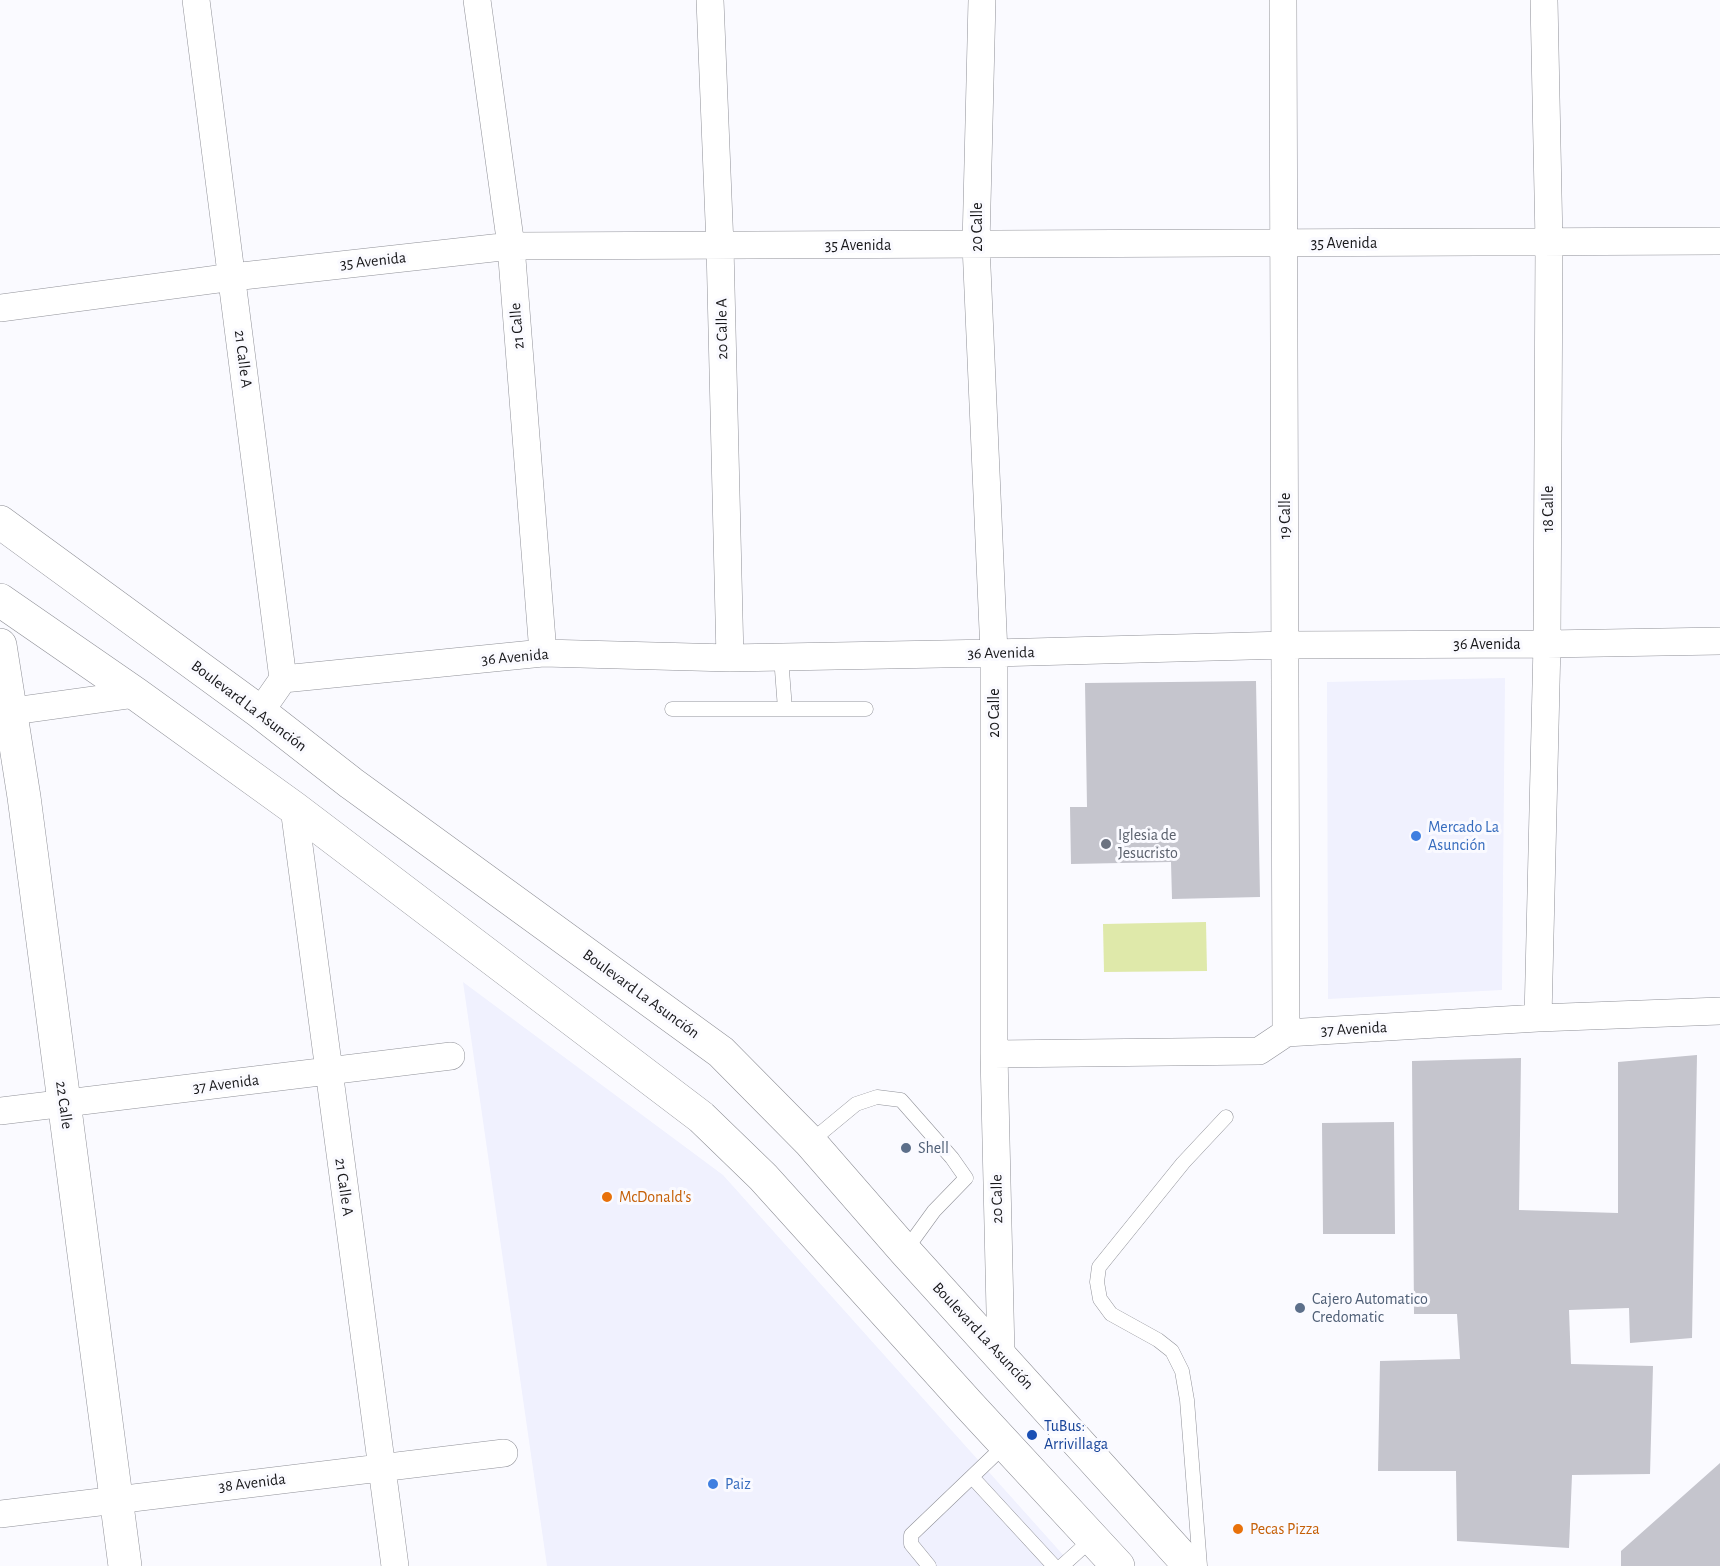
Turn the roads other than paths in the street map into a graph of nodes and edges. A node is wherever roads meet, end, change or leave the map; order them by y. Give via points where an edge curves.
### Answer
1 (196, 0) edge
2 (477, 0) edge
3 (710, 0) edge
4 (982, 0) edge
5 (1283, 0) edge
6 (1544, 0) edge
7 (1720, 241) edge
8 (1549, 242) junction
9 (1284, 243) junction
10 (976, 245) junction
11 (511, 246) junction
12 (720, 246) junction
13 (233, 276) junction
14 (0, 308) edge
15 (0, 522) edge
16 (0, 600) edge
17 (1720, 641) edge
18 (1547, 644) junction
19 (0, 645) edge
20 (1286, 645) junction
21 (543, 653) junction
22 (994, 653) junction
23 (782, 657) junction
24 (730, 658) junction
25 (283, 679) junction
26 (136, 694) junction
27 (672, 709) dead end
28 (785, 709) junction
29 (866, 709) dead end
30 (6, 712) edge
31 (260, 712) junction
32 (294, 808) junction
33 (1720, 1011) edge
34 (1538, 1018) junction
35 (1286, 1033) junction
36 (994, 1054) junction
37 (451, 1056) dead end
38 (329, 1072) junction
39 (64, 1103) junction
40 (0, 1111) edge
41 (1226, 1117) dead end
42 (810, 1142) junction
43 (981, 1179) junction
44 (905, 1251) junction
45 (1000, 1354) junction
46 (1005, 1444) junction
47 (504, 1453) dead end
48 (382, 1468) junction
49 (972, 1477) junction
50 (117, 1500) junction
51 (0, 1514) edge
52 (1093, 1538) junction
53 (125, 1566) edge
54 (395, 1566) edge
55 (929, 1566) edge
56 (1054, 1566) edge
57 (1062, 1566) edge
58 (1118, 1566) edge
59 (1190, 1566) edge
60 (1200, 1566) edge

1 - 13 street, 21 Calle A
2 - 11 street, 21 Calle
3 - 12 street, 20 Calle A
4 - 10 street, 20 Calle
5 - 9 street, 19 Calle
6 - 8 street, 18 Calle
7 - 8 street, 35 Avenida
8 - 9 street, 35 Avenida
8 - 18 street, 18 Calle
9 - 10 street, 35 Avenida
9 - 20 street, 19 Calle
10 - 12 street, 35 Avenida
10 - 22 street, 20 Calle
11 - 12 street, 35 Avenida
11 - 13 street, 35 Avenida
11 - 21 street, 21 Calle
12 - 24 street, 20 Calle A
13 - 14 street, 35 Avenida
13 - 25 street, 21 Calle A
15 - 31 main road, Boulevard La Asunción
16 - 26 main road
17 - 18 street, 36 Avenida
18 - 20 street, 36 Avenida
18 - 34 street, 18 Calle
19 - 30 main road, 22 Calle
20 - 22 street, 36 Avenida
20 - 35 street, 19 Calle
21 - 24 street, 36 Avenida
21 - 25 street, 36 Avenida
22 - 23 street, 36 Avenida
22 - 36 street, 20 Calle
23 - 24 street, 36 Avenida
23 - 28 lane
25 - 31 street
26 - 30 street
26 - 32 main road
27 - 28 lane
28 - 29 lane
30 - 39 main road, 22 Calle
31 - 42 main road, Boulevard La Asunción via 351,783 721,1052
32 - 38 street, 21 Calle A
32 - 46 main road via 700,1117 763,1177
33 - 34 street, 37 Avenida
34 - 35 street, 37 Avenida
35 - 36 street via 1259,1051
36 - 43 street, 20 Calle
37 - 38 street, 37 Avenida
38 - 39 street, 37 Avenida
38 - 48 street, 21 Calle A
39 - 40 street, 37 Avenida
39 - 50 main road, 22 Calle
41 - 60 lane via 1183,1163 1099,1267 1097,1282 1100,1299 1111,1314 1172,1351 1182,1371
42 - 43 lane via 856,1104 877,1097 901,1100 952,1158
42 - 44 main road, Boulevard La Asunción
43 - 44 lane via 934,1211
43 - 45 street, 20 Calle
44 - 45 main road, Boulevard La Asunción
45 - 59 main road, Boulevard La Asunción
46 - 49 lane
46 - 52 main road
47 - 48 street, 38 Avenida
48 - 50 street, 38 Avenida
48 - 54 street, 21 Calle A
49 - 55 lane via 910,1536 911,1544
49 - 56 lane
50 - 51 street, 38 Avenida
50 - 53 main road, 22 Calle
52 - 57 lane
52 - 58 main road

